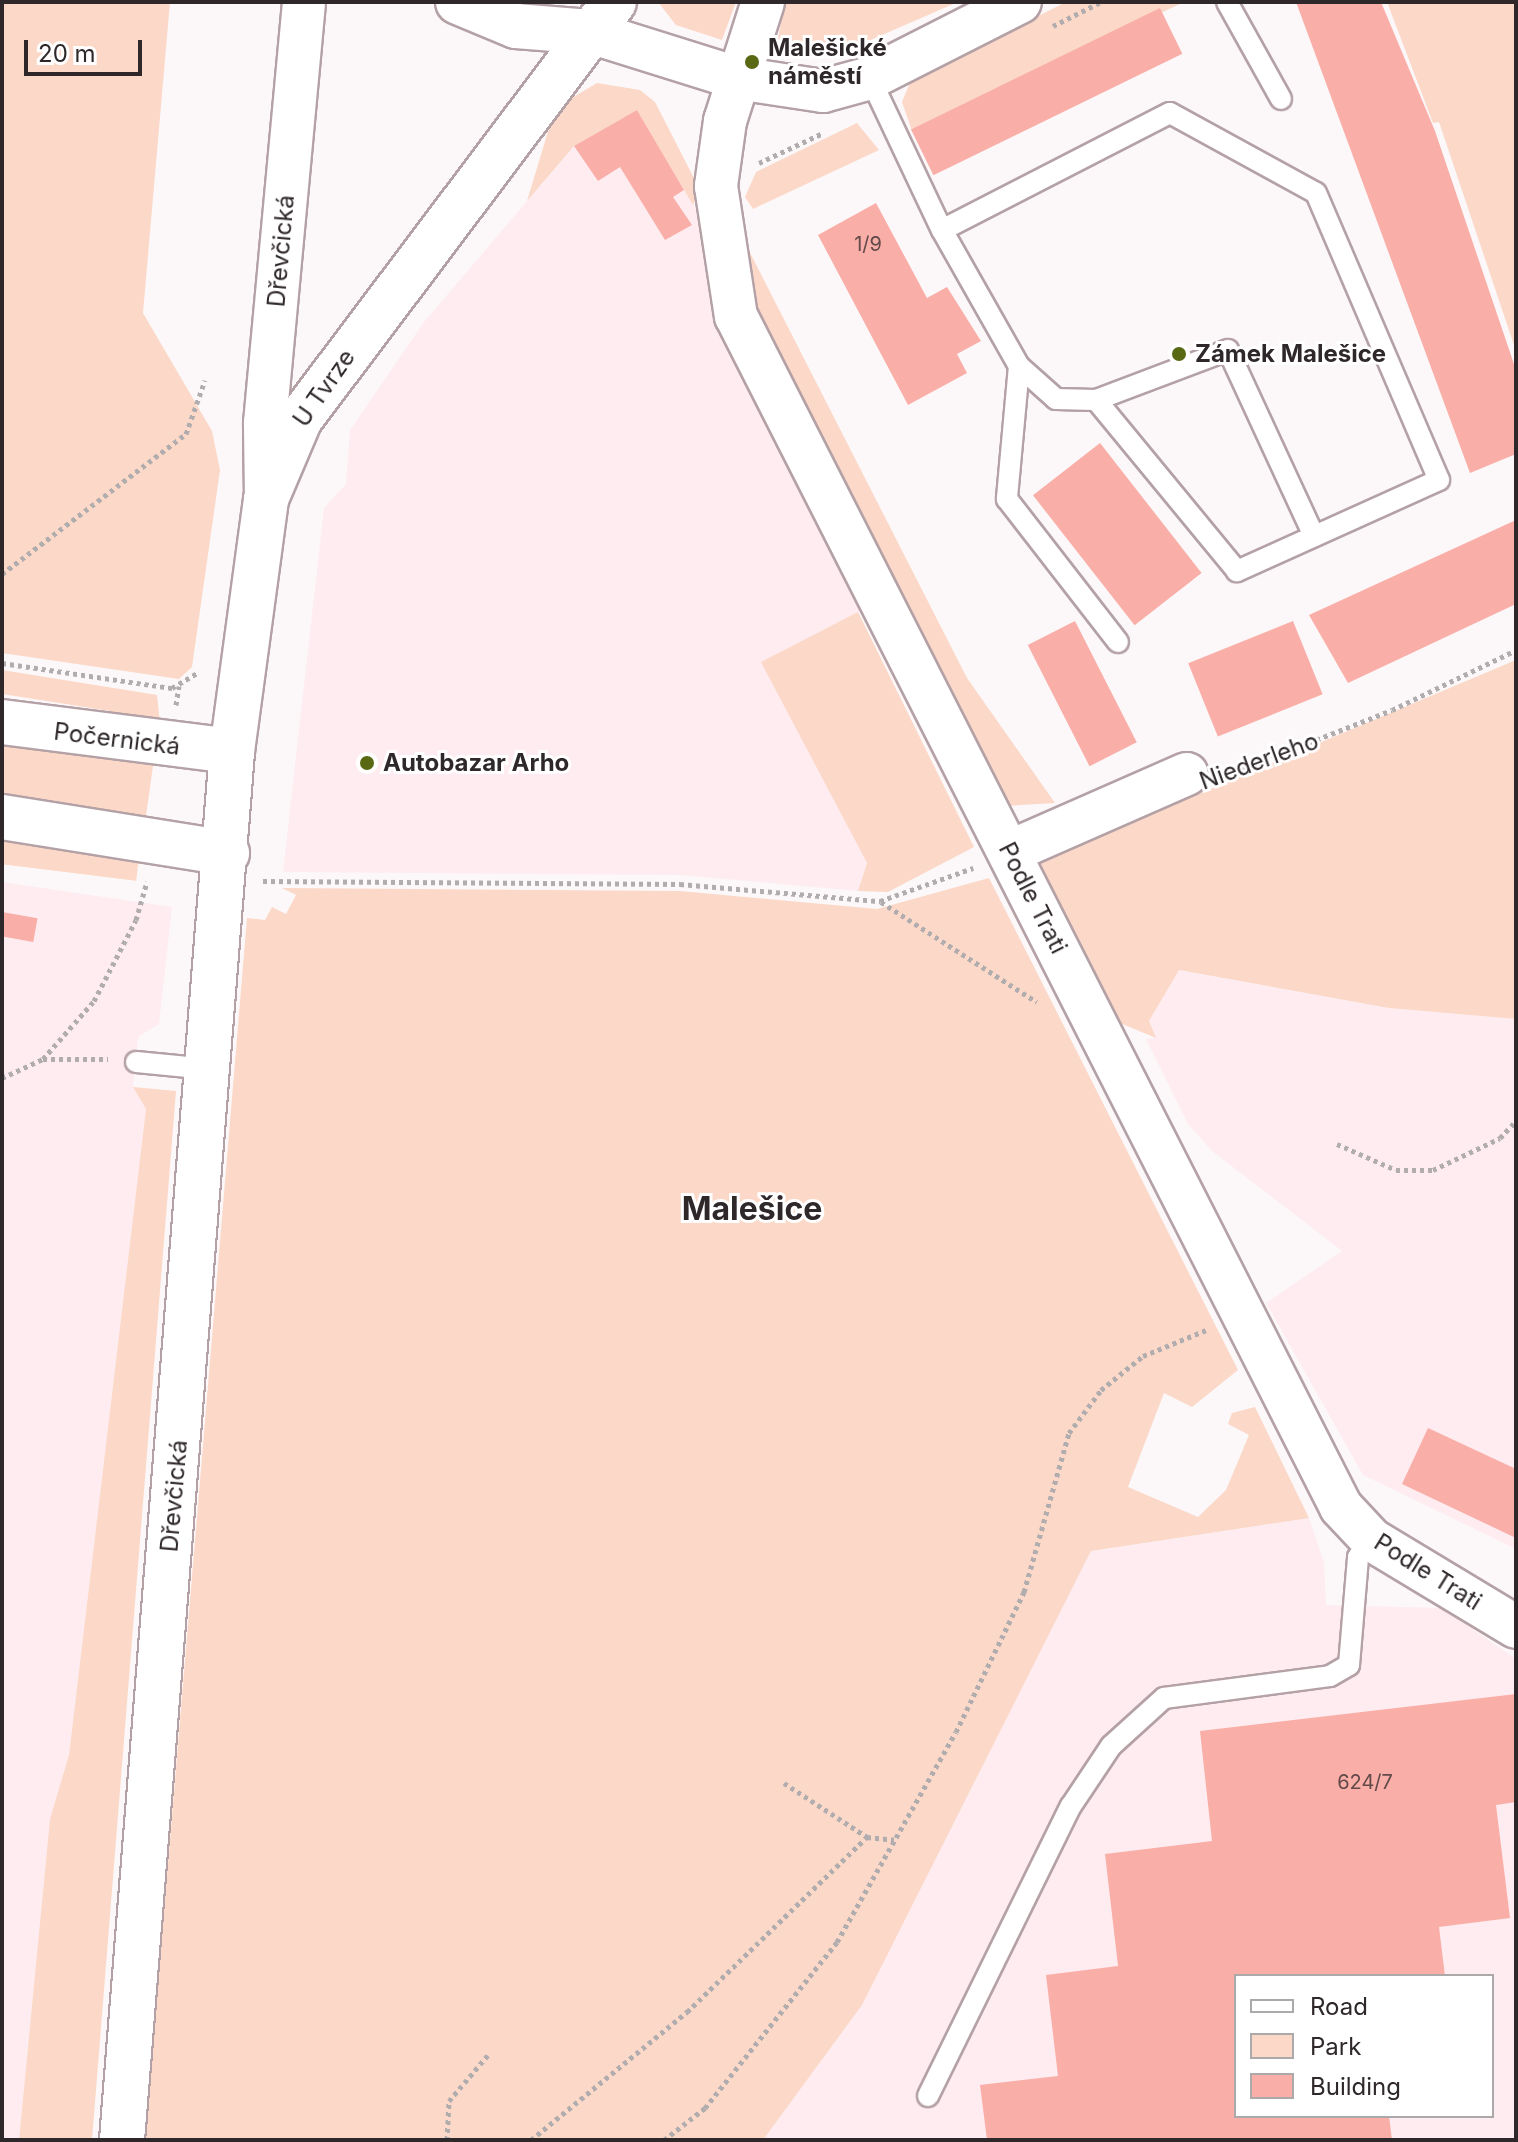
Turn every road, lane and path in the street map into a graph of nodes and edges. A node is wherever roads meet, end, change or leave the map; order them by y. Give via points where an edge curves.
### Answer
1 (304, 2) edge
2 (458, 2) edge
3 (763, 2) edge
4 (1020, 2) edge
5 (1227, 2) edge
6 (581, 17) edge
7 (737, 78) junction
8 (870, 78) junction
9 (1281, 99) dead end
10 (942, 230) junction
11 (1019, 366) junction
12 (205, 380) dead end
13 (1096, 400) junction
14 (266, 499) junction
15 (1314, 536) junction
16 (2, 574) edge
17 (1118, 642) dead end
18 (1516, 650) edge
19 (2, 663) edge
20 (190, 681) dead end
21 (2, 722) edge
22 (232, 751) junction
23 (1187, 774) joint
24 (2, 817) edge
25 (1009, 852) junction
26 (227, 853) junction
27 (264, 882) dead end
28 (145, 893) dead end
29 (880, 901) junction
30 (1042, 1004) dead end
31 (43, 1059) junction
32 (136, 1062) joint
33 (209, 1069) junction
34 (2, 1078) edge
35 (1516, 1121) edge
36 (1337, 1144) dead end
37 (1221, 1324) dead end
38 (1372, 1540) junction
39 (1516, 1627) edge
40 (784, 1783) dead end
41 (867, 1837) junction
42 (894, 1840) junction
43 (488, 2055) dead end
44 (928, 2096) dead end
45 (122, 2140) edge
46 (447, 2140) edge
47 (531, 2140) edge
48 (664, 2140) edge

1 - 14 street, Dřevčická via 265,423
2 - 6 main road
3 - 7 street
4 - 8 street
5 - 9 lane
6 - 7 street
6 - 14 main road, U Tvrze via 300,419
7 - 8 street via 823,91
7 - 25 street, Podle Trati via 716,186 736,316
8 - 10 lane
10 - 11 lane
10 - 15 lane via 1170,113 1316,193 1439,480
11 - 13 lane via 1056,399
11 - 17 lane via 1007,499
12 - 16 path via 186,434
13 - 15 lane via 1237,571
13 - 15 lane via 1228,350
14 - 22 main road, U Tvrze
18 - 23 path, Niederleho via 1392,710 1192,789
19 - 20 path via 172,688
21 - 22 main road, Počernická
22 - 26 main road, U Tvrze
23 - 25 street, Niederleho
24 - 26 main road
25 - 29 path
25 - 38 street, Podle Trati via 1341,1507
26 - 33 main road, Dřevčická
27 - 29 path via 680,884
28 - 31 path via 94,1001
29 - 30 path
31 - 32 path
31 - 34 path
32 - 33 lane
33 - 45 main road, Dřevčická
35 - 36 path via 1500,1138 1433,1170 1396,1170
37 - 42 path via 1143,1356 1101,1390 1069,1433 1024,1592
38 - 39 street, Podle Trati
38 - 44 lane via 1358,1557 1349,1665 1330,1676 1164,1698 1111,1746 1071,1806
40 - 41 path
41 - 42 path
41 - 47 path via 687,2012
42 - 48 path via 837,1942 768,2033 705,2108
43 - 46 path via 449,2101

